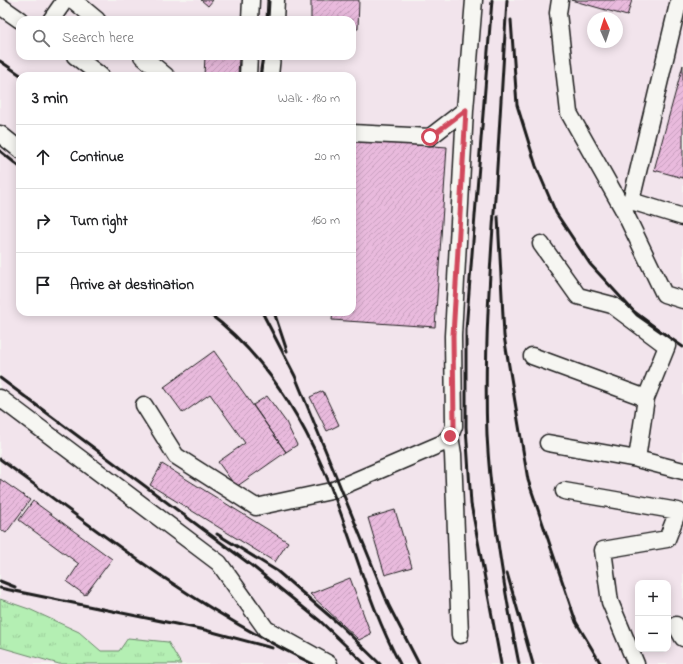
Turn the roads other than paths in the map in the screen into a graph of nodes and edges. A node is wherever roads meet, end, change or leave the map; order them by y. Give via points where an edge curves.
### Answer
1 (65, 0) edge
2 (73, 0) edge
3 (251, 0) edge
4 (276, 0) edge
5 (474, 0) edge
6 (560, 0) edge
7 (679, 0) edge
8 (0, 6) edge
9 (54, 16) edge
10 (93, 16) edge
11 (250, 16) edge
12 (275, 16) edge
13 (16, 17) edge
14 (80, 60) edge
15 (147, 60) edge
16 (249, 60) edge
17 (272, 60) edge
18 (96, 72) edge
19 (161, 72) edge
20 (248, 72) edge
21 (270, 72) edge
22 (466, 110) junction
23 (0, 134) edge
24 (356, 134) edge
25 (16, 147) edge
26 (627, 205) junction
27 (683, 217) edge
28 (541, 244) dead end
29 (683, 300) edge
30 (532, 356) dead end
31 (0, 398) edge
32 (646, 398) junction
33 (144, 405) dead end
34 (450, 436) junction
35 (548, 443) dead end
36 (637, 459) junction
37 (683, 471) edge
38 (564, 491) dead end
39 (681, 504) edge
40 (460, 635) dead end
41 (329, 664) edge
42 (636, 664) edge

1 - 9 street
2 - 10 street
3 - 11 street
4 - 12 street
5 - 22 street
6 - 26 street via 558,13 569,113
7 - 26 street
8 - 13 street
14 - 18 street
15 - 19 street
16 - 20 street
17 - 21 street
22 - 24 street via 430,137
22 - 34 street via 453,336 454,426
23 - 25 street
26 - 27 street
26 - 29 street via 664,294
28 - 32 street via 578,296 612,305 667,346
30 - 32 street
31 - 41 street via 219,563 266,628
32 - 36 street
33 - 34 street via 176,456 256,507 331,491 442,443
34 - 40 street via 453,454
35 - 36 street
36 - 37 street
38 - 39 street
39 - 42 street via 668,540 603,550 610,602

